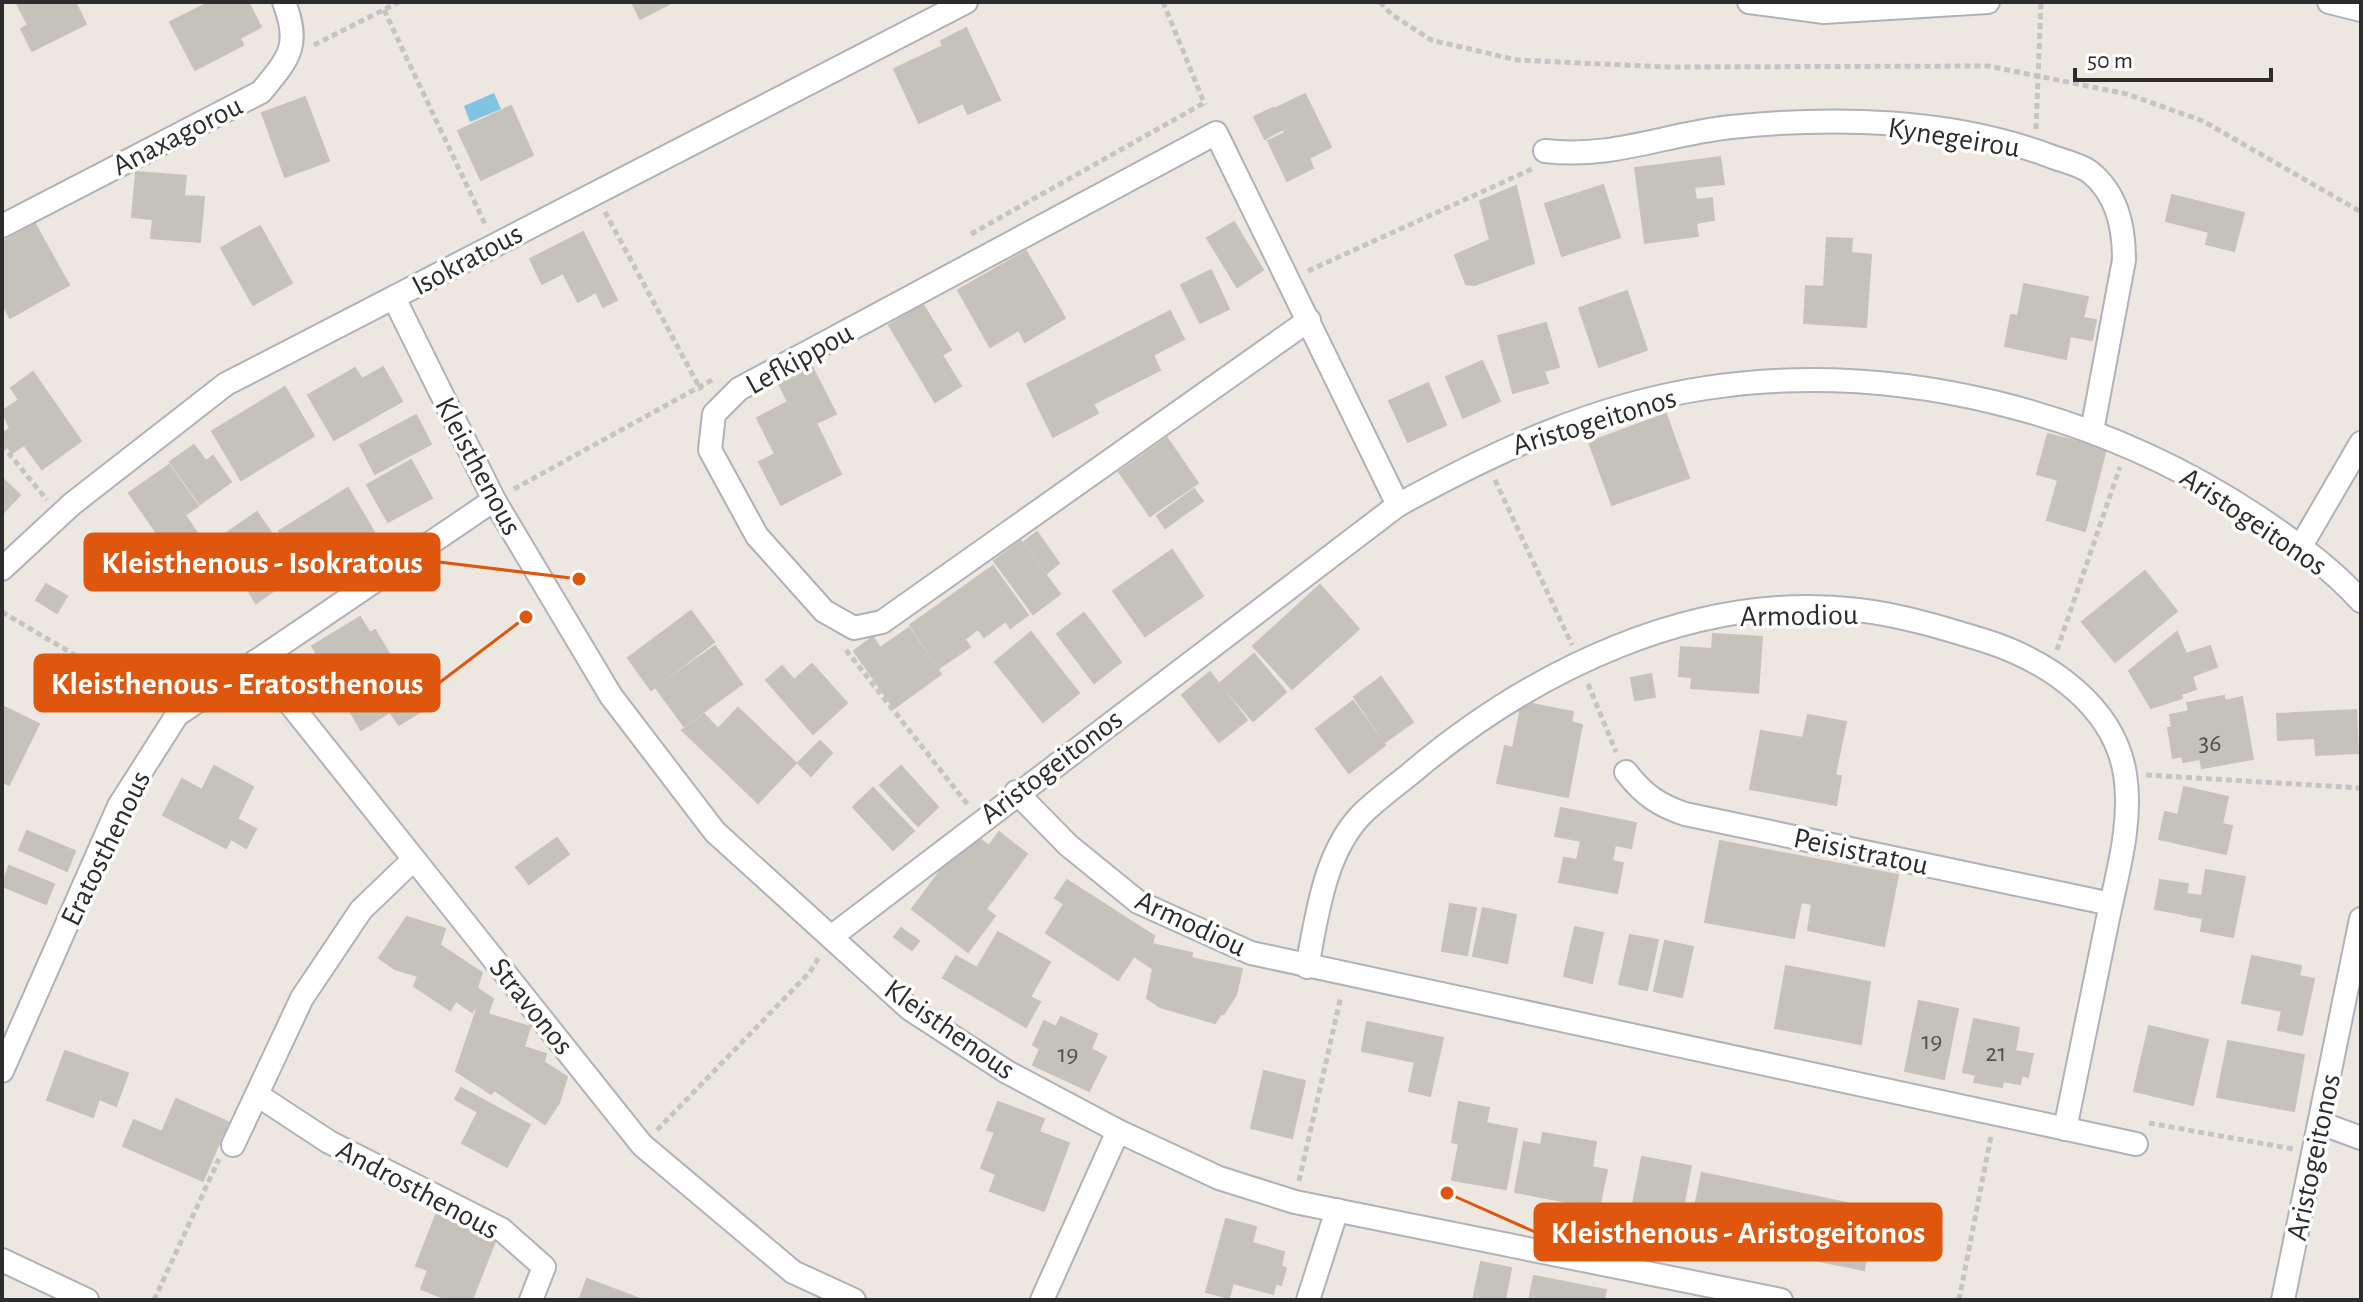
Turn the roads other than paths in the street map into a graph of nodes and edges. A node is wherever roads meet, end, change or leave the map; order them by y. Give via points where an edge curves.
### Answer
1 (284, 2) edge
2 (966, 2) edge
3 (1749, 2) edge
4 (1988, 2) edge
5 (2329, 2) edge
6 (2361, 10) edge
7 (1545, 151) road end
8 (2, 226) edge
9 (394, 298) junction
10 (1309, 320) junction
11 (2092, 431) junction
12 (2361, 443) edge
13 (494, 500) junction
14 (1398, 505) junction
15 (2301, 546) junction
16 (2, 569) edge
17 (2361, 601) edge
18 (256, 661) junction
19 (1626, 772) road end
20 (1016, 792) junction
21 (413, 860) junction
22 (2111, 904) junction
23 (2361, 919) edge
24 (831, 937) junction
25 (1307, 967) junction
26 (2, 1071) edge
27 (259, 1096) junction
28 (2320, 1123) junction
29 (2065, 1129) junction
30 (1118, 1131) junction
31 (2361, 1138) edge
32 (2136, 1144) road end
33 (233, 1145) road end
34 (1337, 1210) junction
35 (2, 1260) edge
36 (87, 1300) edge
37 (531, 1300) edge
38 (854, 1300) edge
39 (1042, 1300) edge
40 (1308, 1300) edge
41 (1781, 1300) edge
42 (2283, 1300) edge

1 - 8 street, Anaxagorou via 294,29 288,58 261,92
2 - 9 street, Isokratous
3 - 4 street via 1824,12
5 - 6 street
7 - 11 street, Kynegeirou via 1608,153 1730,127 1814,122 1951,131 2035,150 2087,170 2117,209 2124,233 2124,260
9 - 13 street, Kleisthenous
9 - 16 street, Isokratous via 226,384 59,516
10 - 10 street, Lefkippou via 882,622 854,628 824,611 757,536 710,450 714,414 739,389 1216,133
10 - 14 street
11 - 14 street, Aristogeitonos via 2022,410 1900,386 1776,381 1706,388 1558,426 1485,457
11 - 15 street, Aristogeitonos via 2210,485
12 - 15 street
13 - 18 street, Eratosthenous
13 - 24 street, Kleisthenous via 611,696 705,820
14 - 20 street, Aristogeitonos
15 - 17 street, Aristogeitonos
18 - 21 street, Stravonos
18 - 26 street, Eratosthenous via 177,715 119,806
19 - 22 street, Peisistratou via 1658,804 1685,814
20 - 24 street, Aristogeitonos
20 - 25 street, Armodiou via 1068,845 1138,902 1251,953
21 - 27 street via 361,910 302,998
21 - 38 street, Stravonos via 642,1145 793,1272
22 - 25 street, Armodiou via 2125,839 2125,773 2105,723 2074,688 2009,649 1949,629 1857,610 1786,609 1710,618 1579,661 1456,734 1360,817 1334,860 1319,902
22 - 29 street, Armodiou
23 - 28 street, Aristogeitonos
24 - 30 street, Kleisthenous via 910,1009 1007,1072
25 - 29 street, Armodiou
27 - 33 street
27 - 37 street, Androsthenous via 329,1142 501,1229 544,1267
28 - 31 street
28 - 42 street, Aristogeitonos
29 - 32 street, Armodiou
30 - 34 street, Kleisthenous via 1219,1178
30 - 39 street
34 - 40 street
34 - 41 street, Kleisthenous
35 - 36 street

